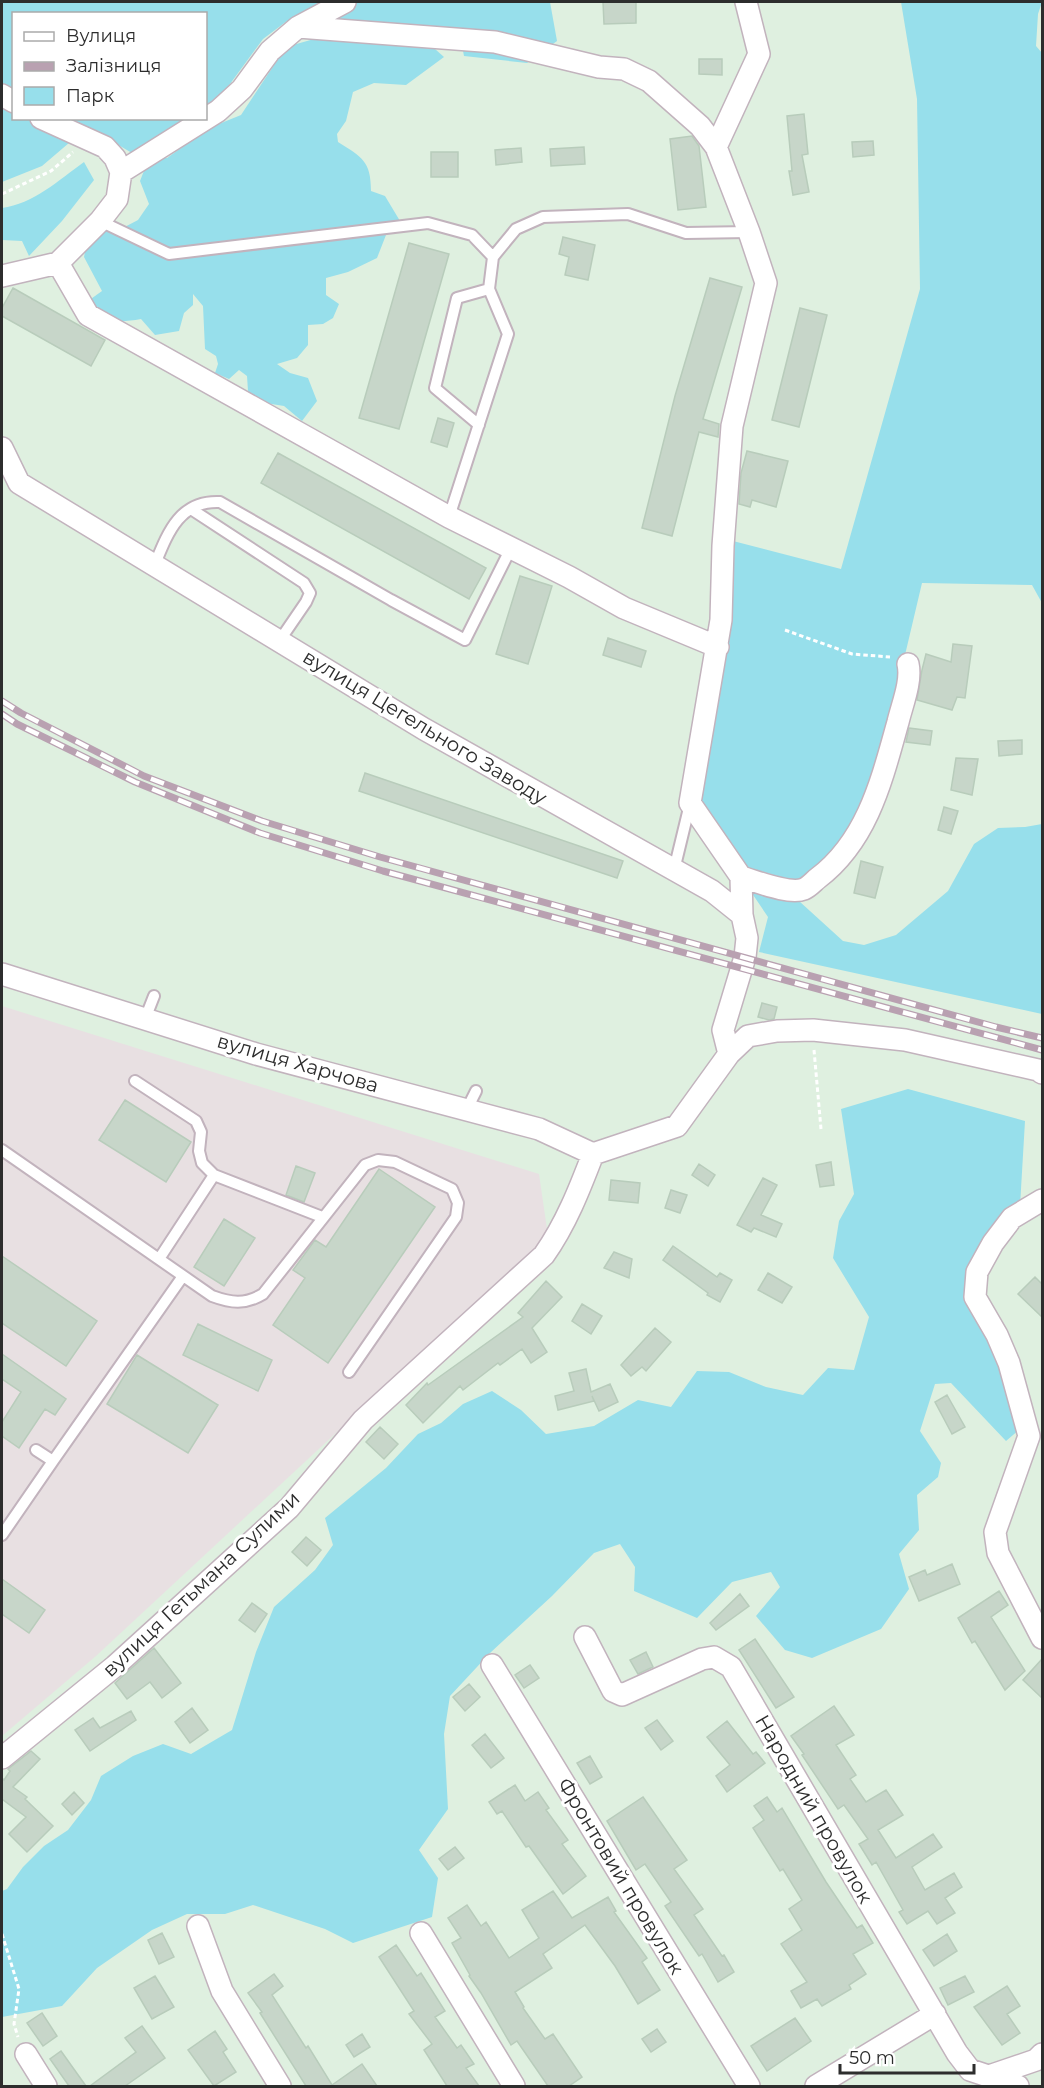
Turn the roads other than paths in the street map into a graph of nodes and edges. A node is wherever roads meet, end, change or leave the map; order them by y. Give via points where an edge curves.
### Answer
1 (345, 2) edge
2 (746, 2) edge
3 (298, 27) junction
4 (207, 118) edge
5 (45, 120) edge
6 (204, 120) edge
7 (716, 147) junction
8 (121, 172) junction
9 (100, 221) junction
10 (749, 232) junction
11 (493, 257) junction
12 (58, 263) junction
13 (2, 276) edge
14 (489, 289) junction
15 (479, 425) junction
16 (2, 448) edge
17 (191, 509) junction
18 (449, 517) junction
19 (511, 548) junction
20 (155, 564) junction
21 (280, 640) junction
22 (717, 647) junction
23 (908, 664) road end
24 (690, 803) junction
25 (674, 870) junction
26 (741, 877) junction
27 (742, 915) junction
28 (2, 974) edge
29 (154, 996) dead end
30 (145, 1019) junction
31 (729, 1054) junction
32 (1042, 1073) edge
33 (135, 1081) dead end
34 (2, 1150) edge
35 (593, 1154) junction
36 (214, 1175) junction
37 (1042, 1200) edge
38 (322, 1217) junction
39 (159, 1259) junction
40 (183, 1276) junction
41 (349, 1372) dead end
42 (36, 1450) dead end
43 (53, 1461) junction
44 (2, 1535) edge
45 (585, 1637) dead end
46 (1042, 1638) edge
47 (492, 1665) dead end
48 (2, 1758) edge
49 (198, 1926) dead end
50 (421, 1933) dead end
51 (935, 2014) junction
52 (26, 2054) road end
53 (1042, 2054) edge
54 (989, 2076) junction
55 (46, 2086) edge
56 (280, 2086) edge
57 (514, 2086) edge
58 (749, 2086) edge
59 (816, 2086) edge
60 (1018, 2086) edge

1 - 3 street
2 - 7 street via 759,54
3 - 4 street via 270,51 242,89
3 - 7 street via 495,42 599,67 624,69 650,81 700,126
5 - 8 street via 105,147 116,158
6 - 8 street
7 - 10 street
8 - 9 street via 117,198
9 - 11 lane via 169,254 428,223 472,235
9 - 12 street
10 - 11 lane via 686,233 628,214 543,217 516,229
10 - 22 street via 766,283 732,426
11 - 14 lane
12 - 13 street
12 - 18 street via 88,315
14 - 15 lane via 508,334
14 - 15 lane via 457,298 435,388
15 - 18 lane
16 - 20 street, вулиця Цегельного Заводу via 19,483
17 - 19 lane via 206,501 220,502 465,640
17 - 20 lane via 168,532
17 - 21 lane via 304,583 310,593
18 - 19 street
19 - 22 street via 624,608
20 - 21 street, вулиця Цегельного Заводу
21 - 25 street, вулиця Цегельного Заводу via 424,729
22 - 24 street
23 - 26 street via 904,697 880,787 858,834 832,868 803,890 784,890
24 - 25 lane
24 - 26 street
25 - 27 street, вулиця Цегельного Заводу
26 - 27 street
27 - 31 street via 747,938 745,957 723,1030
28 - 30 street, вулиця Харчова
29 - 30 lane
30 - 35 street, вулиця Харчова via 256,1054 471,1100
31 - 32 street via 748,1036 813,1030 905,1040
31 - 35 street via 677,1126
33 - 36 lane via 196,1121 201,1132 202,1163
34 - 39 lane
35 - 48 street, вулиця Гетьмана Сулими via 555,1240 544,1255 363,1420 289,1508 115,1666
36 - 38 lane
36 - 39 lane
37 - 46 street via 1012,1218 993,1243 977,1272 975,1297 1009,1363 1029,1436 995,1532 998,1552
38 - 40 lane via 263,1293 252,1300 228,1302
38 - 41 lane via 365,1165 378,1160 395,1162 452,1190 458,1203 456,1217
39 - 40 lane
40 - 43 lane
42 - 43 lane
43 - 44 lane
45 - 51 street, Народний провулок via 613,1691 622,1695 702,1659 714,1657 731,1667
47 - 58 street, Фронтовий провулок
49 - 56 street via 222,1991
50 - 57 street
51 - 54 street, Народний провулок via 970,2070
51 - 59 street
52 - 55 street
53 - 54 street via 1036,2060
54 - 60 street, Народний провулок

